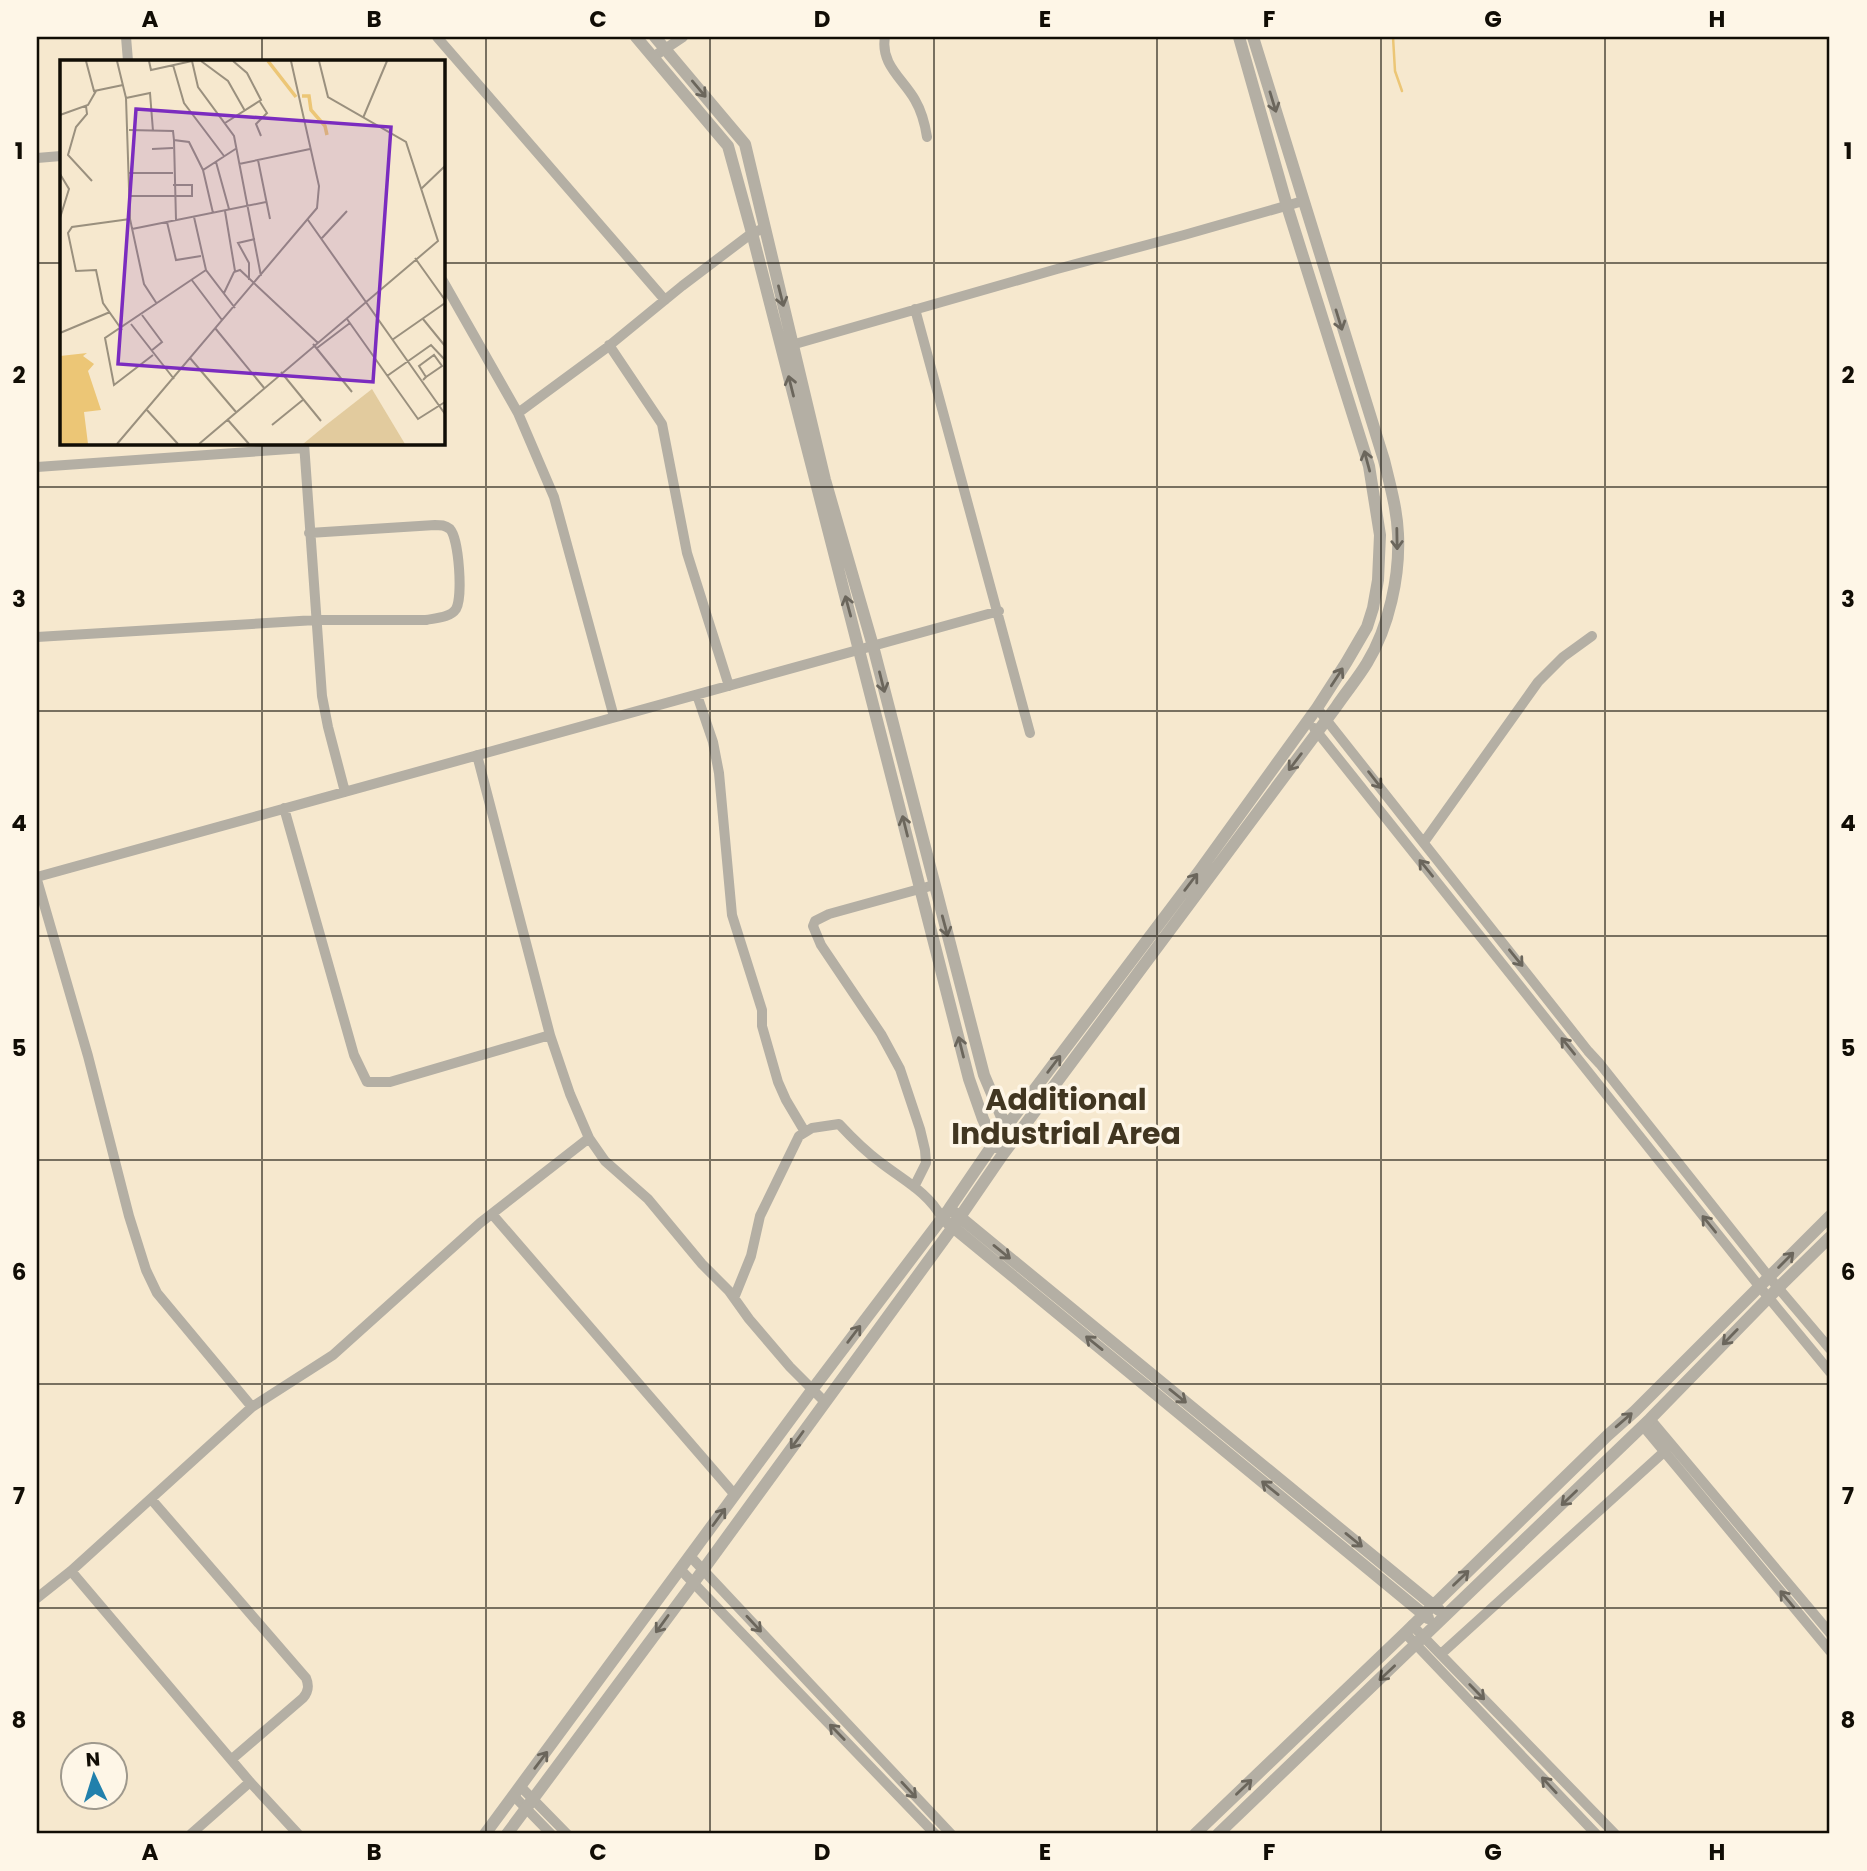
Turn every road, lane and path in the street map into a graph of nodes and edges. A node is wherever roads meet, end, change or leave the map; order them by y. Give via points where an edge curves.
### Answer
1 (126, 37) edge
2 (437, 37) edge
3 (636, 37) edge
4 (655, 37) edge
5 (682, 37) edge
6 (885, 37) edge
7 (1240, 37) edge
8 (1252, 37) edge
9 (665, 49) junction
10 (653, 57) junction
11 (128, 60) edge
12 (927, 137) dead end
13 (60, 156) edge
14 (37, 158) edge
15 (1303, 201) junction
16 (1287, 206) junction
17 (765, 228) junction
18 (752, 233) junction
19 (444, 283) edge
20 (665, 300) junction
21 (915, 309) junction
22 (610, 345) junction
23 (787, 346) junction
24 (518, 413) junction
25 (304, 445) edge
26 (37, 467) edge
27 (309, 533) junction
28 (999, 611) junction
29 (316, 620) junction
30 (1592, 636) dead end
31 (37, 638) edge
32 (873, 646) junction
33 (859, 650) junction
34 (729, 686) junction
35 (696, 695) junction
36 (1317, 708) junction
37 (614, 717) junction
38 (1327, 719) junction
39 (1308, 720) junction
40 (1317, 731) junction
41 (1030, 733) dead end
42 (477, 755) junction
43 (345, 792) junction
44 (284, 808) junction
45 (1424, 842) junction
46 (37, 878) edge
47 (934, 885) junction
48 (921, 889) junction
49 (550, 1035) junction
50 (1006, 1129) junction
51 (805, 1132) junction
52 (589, 1138) junction
53 (1013, 1141) junction
54 (994, 1143) junction
55 (1665, 1146) junction
56 (1655, 1156) junction
57 (1001, 1157) junction
58 (914, 1187) junction
59 (946, 1213) junction
60 (492, 1214) junction
61 (1830, 1216) edge
62 (956, 1222) junction
63 (1830, 1237) edge
64 (1769, 1277) junction
65 (1759, 1286) junction
66 (1779, 1287) junction
67 (734, 1298) junction
68 (1769, 1298) junction
69 (1830, 1349) edge
70 (1830, 1372) edge
71 (813, 1390) junction
72 (825, 1402) junction
73 (252, 1407) junction
74 (1646, 1422) junction
75 (1665, 1451) junction
76 (735, 1495) junction
77 (151, 1499) junction
78 (690, 1556) junction
79 (680, 1569) junction
80 (703, 1570) junction
81 (71, 1571) junction
82 (693, 1582) junction
83 (37, 1598) edge
84 (1428, 1609) junction
85 (1441, 1620) junction
86 (1408, 1629) junction
87 (1830, 1633) edge
88 (1421, 1641) junction
89 (1830, 1651) edge
90 (1441, 1654) junction
91 (232, 1759) junction
92 (250, 1782) junction
93 (518, 1791) junction
94 (530, 1804) junction
95 (191, 1834) edge
96 (298, 1834) edge
97 (485, 1834) edge
98 (508, 1834) edge
99 (551, 1834) edge
100 (567, 1834) edge
101 (934, 1834) edge
102 (951, 1834) edge
103 (1195, 1834) edge
104 (1218, 1834) edge
105 (1596, 1834) edge
106 (1615, 1834) edge

1 - 11 street
2 - 20 street
3 - 10 street
4 - 9 street
5 - 9 street
6 - 12 street via 886,57 915,99
7 - 16 street
8 -> 15 street
9 - 10 street
9 -> 17 street via 745,144
10 - 18 street via 728,146
13 - 14 street
15 - 16 street
15 -> 38 street via 1384,460 1398,532 1383,630
16 - 21 street
36 -> 16 street via 1367,627 1378,580 1380,535 1369,466
17 - 18 street
17 -> 23 street
18 - 20 street
18 - 23 street
19 - 24 street
20 - 22 street
21 - 23 street
21 - 28 street
22 - 24 street
22 - 34 street via 662,424 687,553
23 - 32 street
33 -> 23 street
24 - 37 street via 554,497
25 - 26 street
25 - 27 street
27 - 29 street
27 - 29 street via 445,526 456,540 458,557 458,601 452,613 426,620
28 - 32 street
28 - 41 street
29 - 31 street
29 - 43 street via 322,696
30 - 45 street via 1538,682
32 - 33 street
32 -> 47 street
33 - 34 street
48 -> 33 street
34 - 35 street
35 - 37 street
35 - 51 street via 719,773 732,915 762,1010 778,1082
36 - 38 street
36 - 39 street
37 - 42 street
38 - 40 street
38 -> 45 street
39 - 40 street
50 -> 39 street
40 -> 53 street
56 -> 40 street
42 - 43 street
42 - 49 street
43 - 44 street
44 - 46 street
44 - 49 street via 354,1055 367,1082 390,1082
45 -> 55 street
46 - 73 street via 146,1270 157,1293
47 - 48 street
47 -> 50 street via 985,1075
54 -> 48 street via 969,1079
48 - 58 street via 829,914 813,926 900,1069 925,1150 926,1163
49 - 52 street
50 - 53 street
50 - 54 street
51 - 58 street via 839,1124 856,1143
51 - 67 street via 760,1216 751,1256
52 - 60 street
52 - 67 street via 604,1161 648,1199
53 - 57 street
54 - 57 street
54 - 59 street
55 - 56 street
55 - 64 street
65 -> 56 street
57 - 62 street
58 - 59 street
59 - 62 street
71 -> 59 street
60 - 73 street via 333,1355
60 - 76 street
64 -> 61 street
62 - 72 street
62 - 84 street
63 - 66 street
64 - 65 street
64 - 66 street
65 - 68 street
84 -> 65 street
66 - 68 street
66 - 69 street
67 - 71 street
68 - 70 street
68 -> 74 street
71 - 72 street
71 - 76 street
72 -> 80 street
73 - 77 street
74 - 75 street
74 -> 85 street
74 - 87 street
89 -> 75 street
75 - 90 street
78 -> 76 street
77 - 81 street
77 - 91 street via 308,1683 303,1698
78 - 79 street
78 - 80 street
79 - 82 street
93 -> 79 street
80 - 82 street
80 -> 102 street
81 - 83 street
81 - 91 street
82 -> 94 street
101 -> 82 street
84 - 85 street
84 - 86 street
85 - 88 street
86 - 88 street
103 -> 86 street
88 - 90 street
88 -> 104 street
105 -> 88 street
90 -> 106 street
91 - 92 street
92 - 95 street
92 - 96 street
93 - 94 street
93 - 97 street
94 - 98 street
94 - 99 street
94 - 100 street

